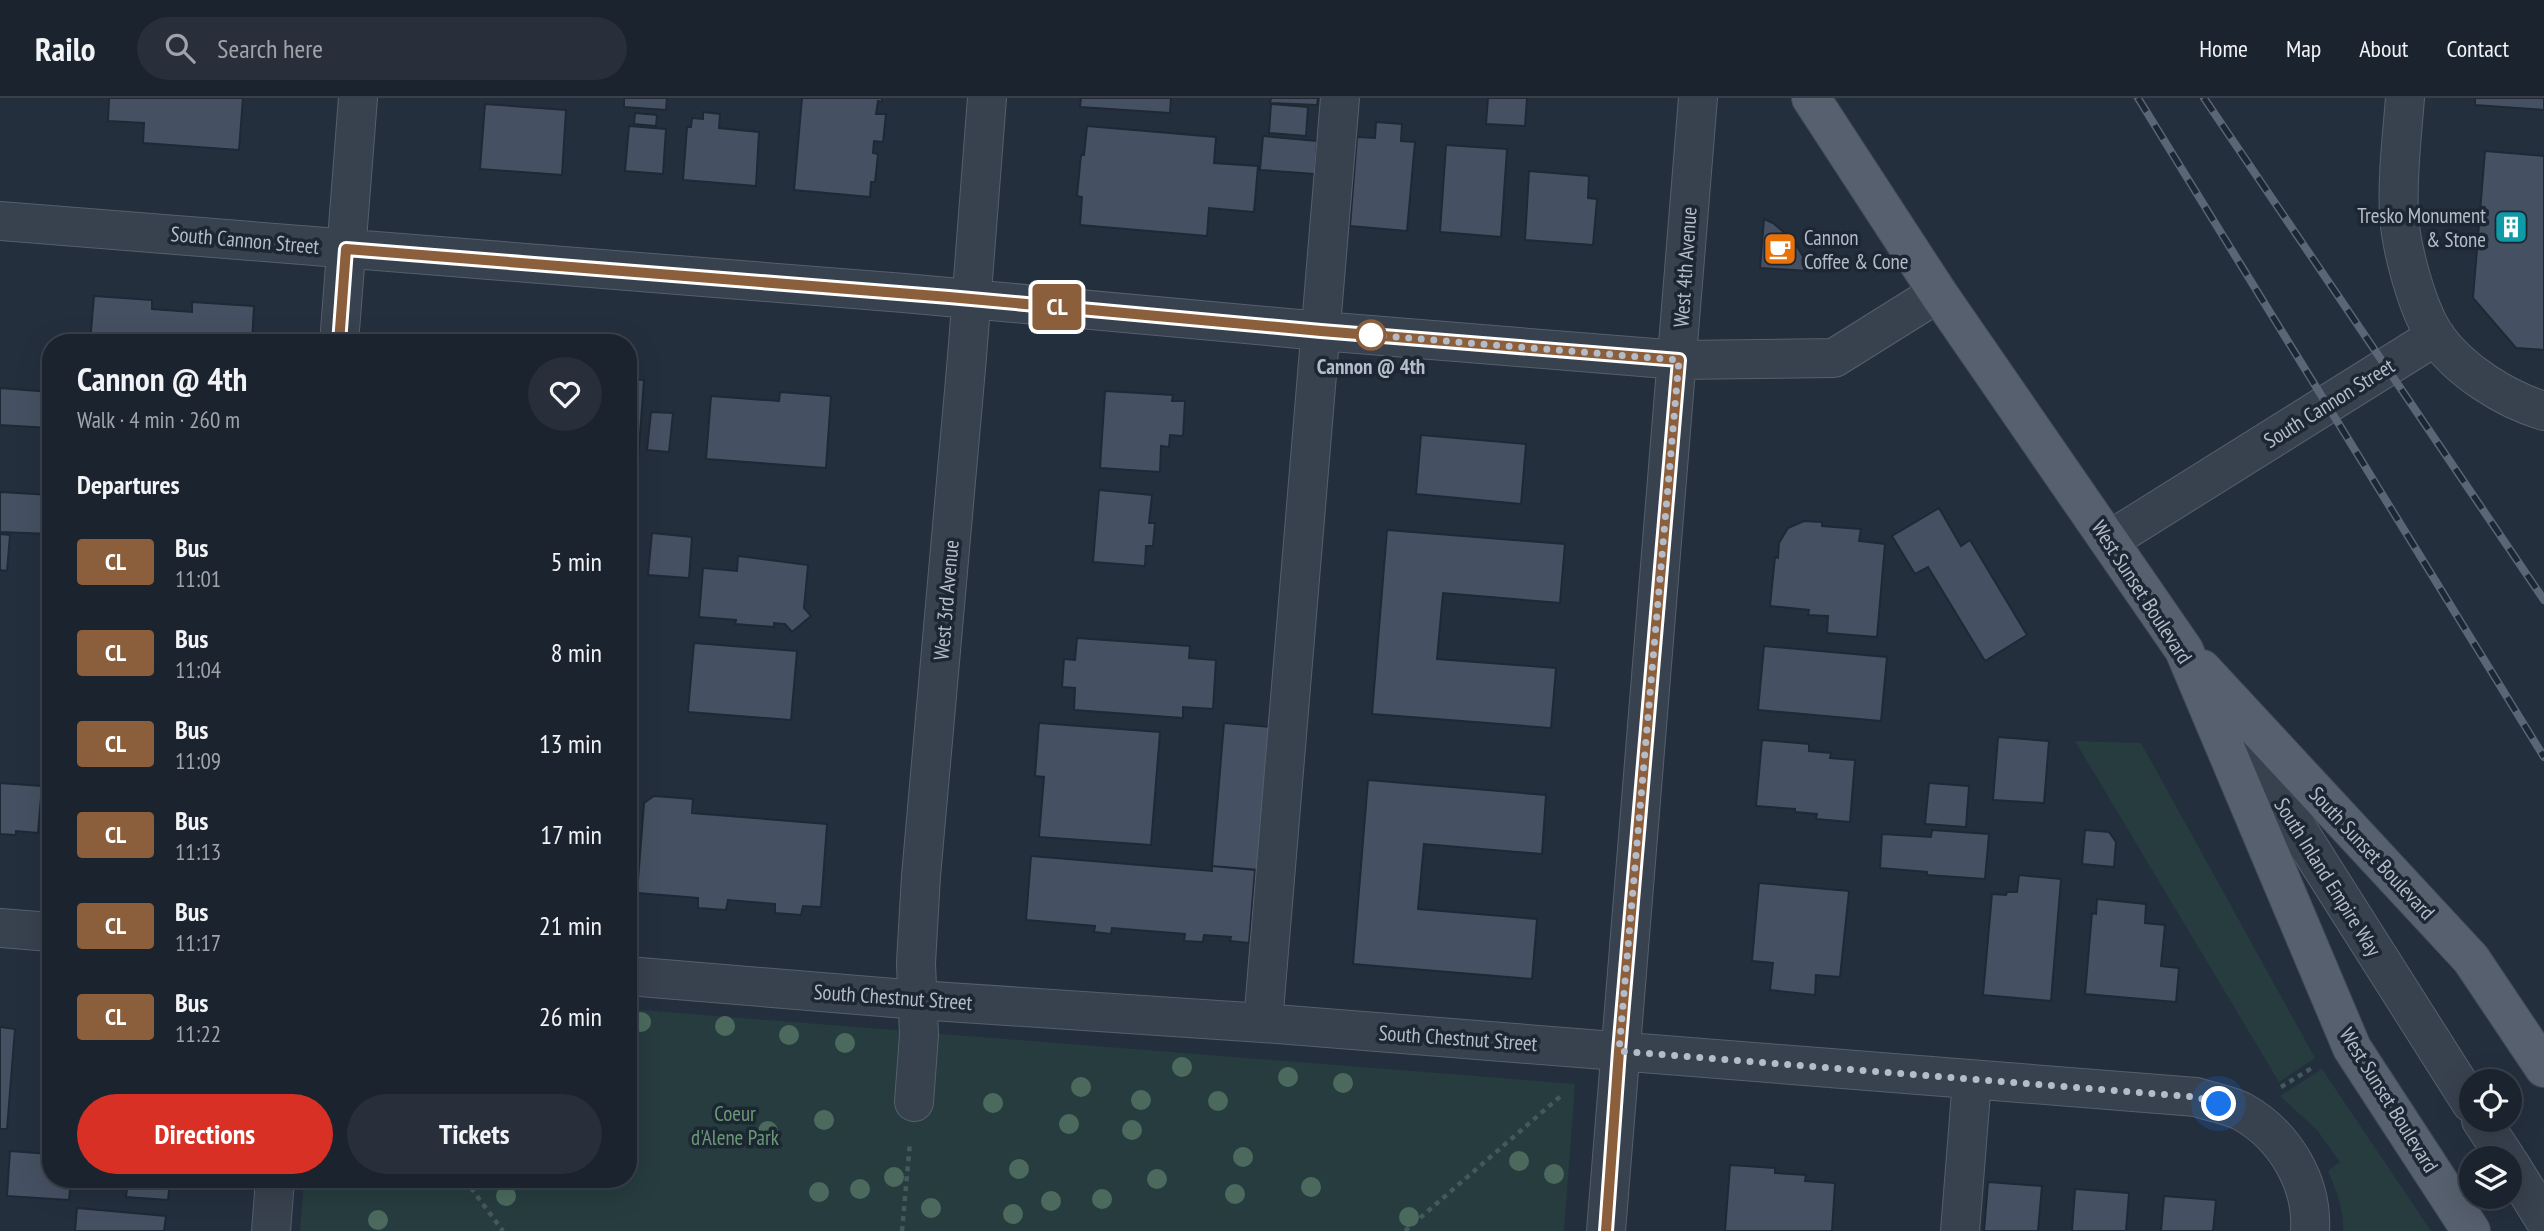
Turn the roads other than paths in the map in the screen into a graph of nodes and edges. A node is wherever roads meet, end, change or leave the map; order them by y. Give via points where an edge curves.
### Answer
1 (358, 98) edge
2 (987, 98) edge
3 (1340, 98) edge
4 (1698, 98) edge
5 (1811, 98) edge
6 (2405, 98) edge
7 (0, 221) edge
8 (346, 249) junction
9 (1938, 293) junction
10 (971, 299) junction
11 (1321, 331) junction
12 (340, 334) edge
13 (2436, 336) junction
14 (1679, 360) junction
15 (2544, 411) edge
16 (2110, 540) junction
17 (2184, 650) junction
18 (0, 928) edge
19 (42, 931) edge
20 (637, 977) edge
21 (918, 1000) junction
22 (1263, 1023) junction
23 (1619, 1051) junction
24 (2544, 1068) edge
25 (1972, 1080) junction
26 (2459, 1084) edge
27 (914, 1102) road end
28 (2522, 1183) edge
29 (274, 1188) edge
30 (2544, 1219) edge
31 (271, 1231) edge
32 (1606, 1231) edge
33 (1960, 1231) edge
34 (2310, 1231) edge
35 (2472, 1231) edge

1 - 8 street
2 - 10 street, West 3rd Avenue
3 - 11 street
4 - 14 street, West 4th Avenue
5 - 9 main road, West Sunset Boulevard
6 - 13 street via 2399,217 2416,292
7 - 8 street, South Cannon Street
8 - 10 street, South Cannon Street
8 - 12 street
9 - 14 street, South Cannon Street via 1834,358
9 - 16 main road, West Sunset Boulevard
10 - 11 street, South Cannon Street
10 - 21 street, West 3rd Avenue via 921,876
11 - 14 street, South Cannon Street
11 - 22 street
13 - 15 street via 2494,389
13 - 16 street, South Cannon Street
14 - 23 street, West 4th Avenue
16 - 17 main road, West Sunset Boulevard
17 - 24 main road, South Sunset Boulevard via 2471,959
17 - 26 street, South Inland Empire Way
17 - 35 main road, West Sunset Boulevard via 2352,1048
18 - 19 street
20 - 21 street, South Chestnut Street
21 - 22 street, South Chestnut Street
21 - 27 street, West 3rd Avenue
22 - 23 street, South Chestnut Street
23 - 25 street, South Chestnut Street
23 - 32 street, West 4th Avenue
25 - 33 street
25 - 34 street, South Chestnut Street via 2196,1097 2242,1111 2277,1137 2302,1178
28 - 30 street
29 - 31 street

